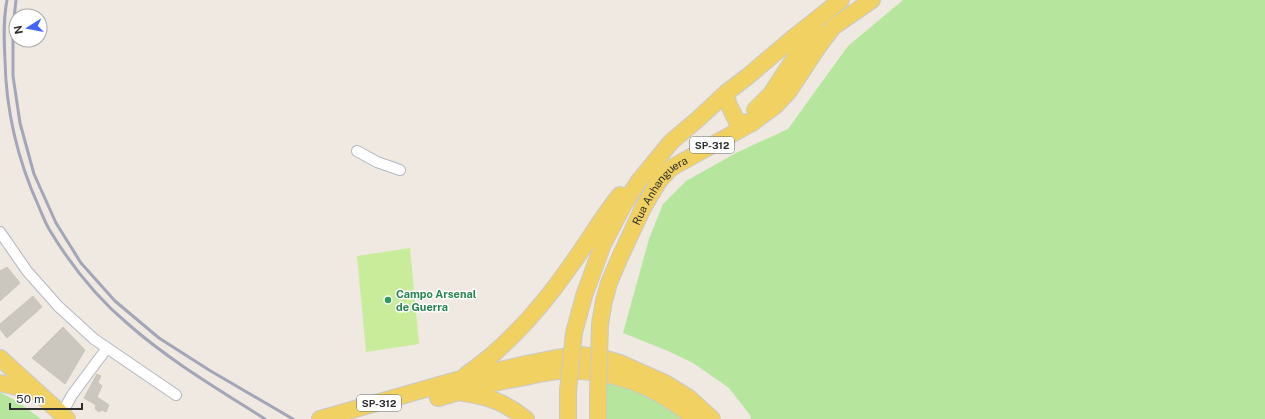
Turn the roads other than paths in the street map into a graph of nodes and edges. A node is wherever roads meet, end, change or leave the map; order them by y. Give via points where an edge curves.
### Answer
1 (841, 0) edge
2 (872, 0) edge
3 (726, 93) junction
4 (745, 123) junction
5 (671, 142) junction
6 (357, 151) dead end
7 (655, 161) junction
8 (400, 170) dead end
9 (0, 232) edge
10 (107, 348) junction
11 (0, 358) edge
12 (0, 383) edge
13 (456, 386) junction
14 (36, 391) junction
15 (439, 392) junction
16 (176, 395) dead end
17 (64, 417) edge
18 (320, 419) edge
19 (355, 419) edge
20 (526, 419) edge
21 (568, 419) edge
22 (598, 419) edge
23 (695, 419) edge
24 (712, 419) edge

1 - 3 main road, Rua Anhanguera / SP-312
1 - 4 main road via 810,32 771,94 753,111
2 - 4 main road, Rua Anhanguera / SP-312 via 833,27 782,99 764,116
3 - 4 main road via 728,103
3 - 5 main road, Rua Anhanguera / SP-312
4 - 7 main road via 689,147 669,160
4 - 22 main road, Rua Anhanguera / SP-312, bridge via 671,168 659,181 643,208 609,283 604,301 600,324
5 - 7 main road, Rua Anhanguera
5 - 13 main road, SP-312 via 621,193 572,265 527,321
6 - 8 street
7 - 21 main road, Rua Anhanguera, bridge via 624,204 603,244 584,296 574,333
9 - 10 street via 39,286 77,324
10 - 16 street
10 - 17 street via 72,395
11 - 14 main road
12 - 14 main road
13 - 15 main road, SP-312
13 - 20 main road via 498,401
13 - 23 main road, SP-312 via 556,371 618,377 644,386 672,401
13 - 24 main road via 526,364 582,355 606,359 665,383 689,398
14 - 17 main road
15 - 18 main road, SP-312
15 - 19 main road, SP-312

